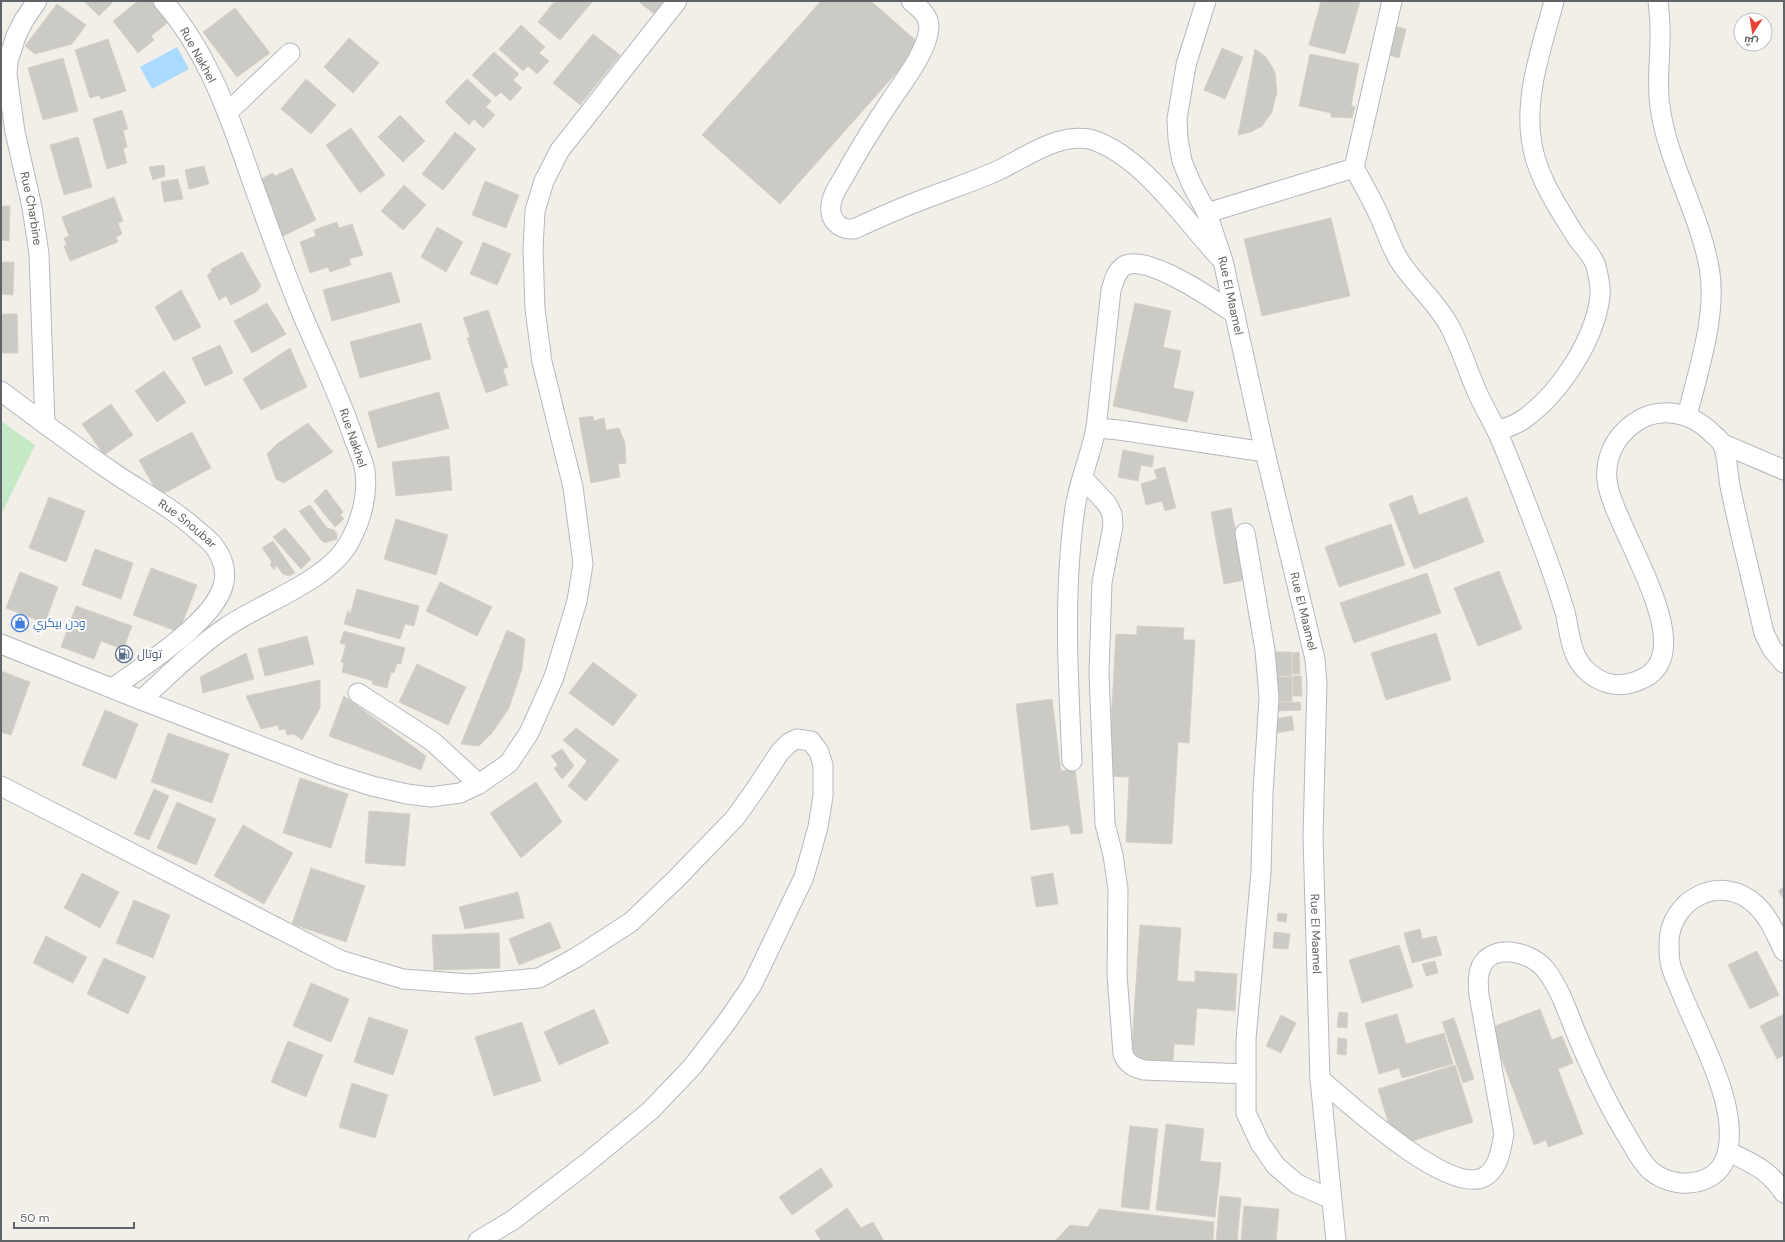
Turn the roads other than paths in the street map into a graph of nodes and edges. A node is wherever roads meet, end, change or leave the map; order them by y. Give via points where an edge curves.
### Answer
1 (37, 1) edge
2 (164, 1) edge
3 (677, 1) edge
4 (911, 1) edge
5 (1206, 1) edge
6 (1392, 1) edge
7 (1554, 1) edge
8 (1658, 1) edge
9 (290, 53) dead end
10 (228, 112) junction
11 (1354, 168) junction
12 (1207, 213) junction
13 (1223, 261) junction
14 (1235, 314) junction
15 (1, 391) edge
16 (1687, 416) junction
17 (45, 424) junction
18 (1096, 428) junction
19 (1497, 431) junction
20 (1723, 444) junction
21 (1265, 452) junction
22 (1784, 470) edge
23 (1083, 478) junction
24 (1245, 533) dead end
25 (1, 644) edge
26 (1784, 663) edge
27 (113, 688) junction
28 (358, 692) dead end
29 (140, 700) junction
30 (1072, 761) dead end
31 (479, 784) junction
32 (1, 786) edge
33 (1784, 950) edge
34 (1246, 1074) junction
35 (1320, 1079) junction
36 (1728, 1151) junction
37 (1784, 1194) edge
38 (1331, 1199) junction
39 (478, 1241) edge
40 (1336, 1241) edge

1 - 17 street, Rue Charbine via 16,36 7,75 15,132 32,208 39,254
2 - 10 street, Rue Nakhel via 192,40
3 - 31 street via 560,150 544,181 535,211 535,309 542,362 573,487 584,564 566,640 544,702 529,733 509,763
4 - 13 street via 924,12 928,20 926,42 834,194 831,214 839,227 845,230 854,229 998,171 1061,140 1092,139 1143,172
5 - 12 street, Rue El Maamel via 1186,65 1177,119 1182,161
6 - 11 street
7 - 19 street via 1531,102 1531,137 1537,164 1550,193 1595,264 1600,294 1595,320 1586,341 1553,391 1523,420
8 - 16 street via 1660,106 1665,133 1701,232 1710,268 1711,298 1706,340
9 - 10 street
10 - 29 street, Rue Nakhel via 280,259 317,352 345,411 364,469 367,492 349,542 334,562 307,581 224,628
11 - 12 street
11 - 19 street via 1378,213 1392,248 1409,275 1441,311 1451,328
12 - 13 street, Rue El Maamel
13 - 14 street, Rue El Maamel
14 - 18 street via 1206,294 1161,271 1132,263 1124,266 1115,277 1112,290
14 - 21 street, Rue El Maamel
15 - 17 street, Rue Snoubar
16 - 19 street via 1672,412 1660,413 1634,423 1614,445 1608,461 1608,489 1657,604 1665,642 1663,655 1647,677 1619,685 1605,682 1591,674 1577,658 1557,583
16 - 20 street via 1708,429
17 - 27 street, Rue Snoubar via 186,520 214,546 222,560 225,575 223,587 209,611 183,635
18 - 21 street
18 - 23 street
20 - 22 street
20 - 26 street via 1764,633 1772,649
21 - 35 street, Rue El Maamel via 1312,644 1317,683 1313,837
23 - 30 street via 1076,507 1069,573 1067,630
23 - 34 street via 1107,504 1112,514 1113,526 1102,582 1099,672 1105,824 1114,855 1118,889 1117,974 1123,1054 1126,1061 1144,1070
24 - 34 street via 1265,650 1269,697 1261,872 1246,1039
25 - 27 street
27 - 29 street
28 - 31 street via 432,741
29 - 31 street via 331,773 372,786 431,797 460,793
32 - 39 street via 340,960 403,979 470,984 539,978 631,922 735,818 780,752 797,739 812,741 823,765 824,782 812,848 804,877 752,985 692,1067 650,1111 588,1164 513,1220
33 - 36 street via 1766,916 1756,904 1740,894 1724,890 1706,892 1691,899 1678,913 1671,928 1668,944 1671,966 1725,1099 1730,1120
34 - 38 street via 1246,1113 1260,1142 1276,1166 1297,1184
35 - 36 street via 1428,1164 1462,1178 1473,1180 1484,1177 1493,1169 1500,1155 1504,1134 1478,977 1483,963 1493,954 1507,952 1525,955 1544,968 1555,986 1605,1097 1639,1156 1650,1170 1682,1184 1698,1183 1712,1177 1723,1166
35 - 38 street, Rue El Maamel
36 - 37 street via 1774,1178
38 - 40 street, Rue El Maamel

